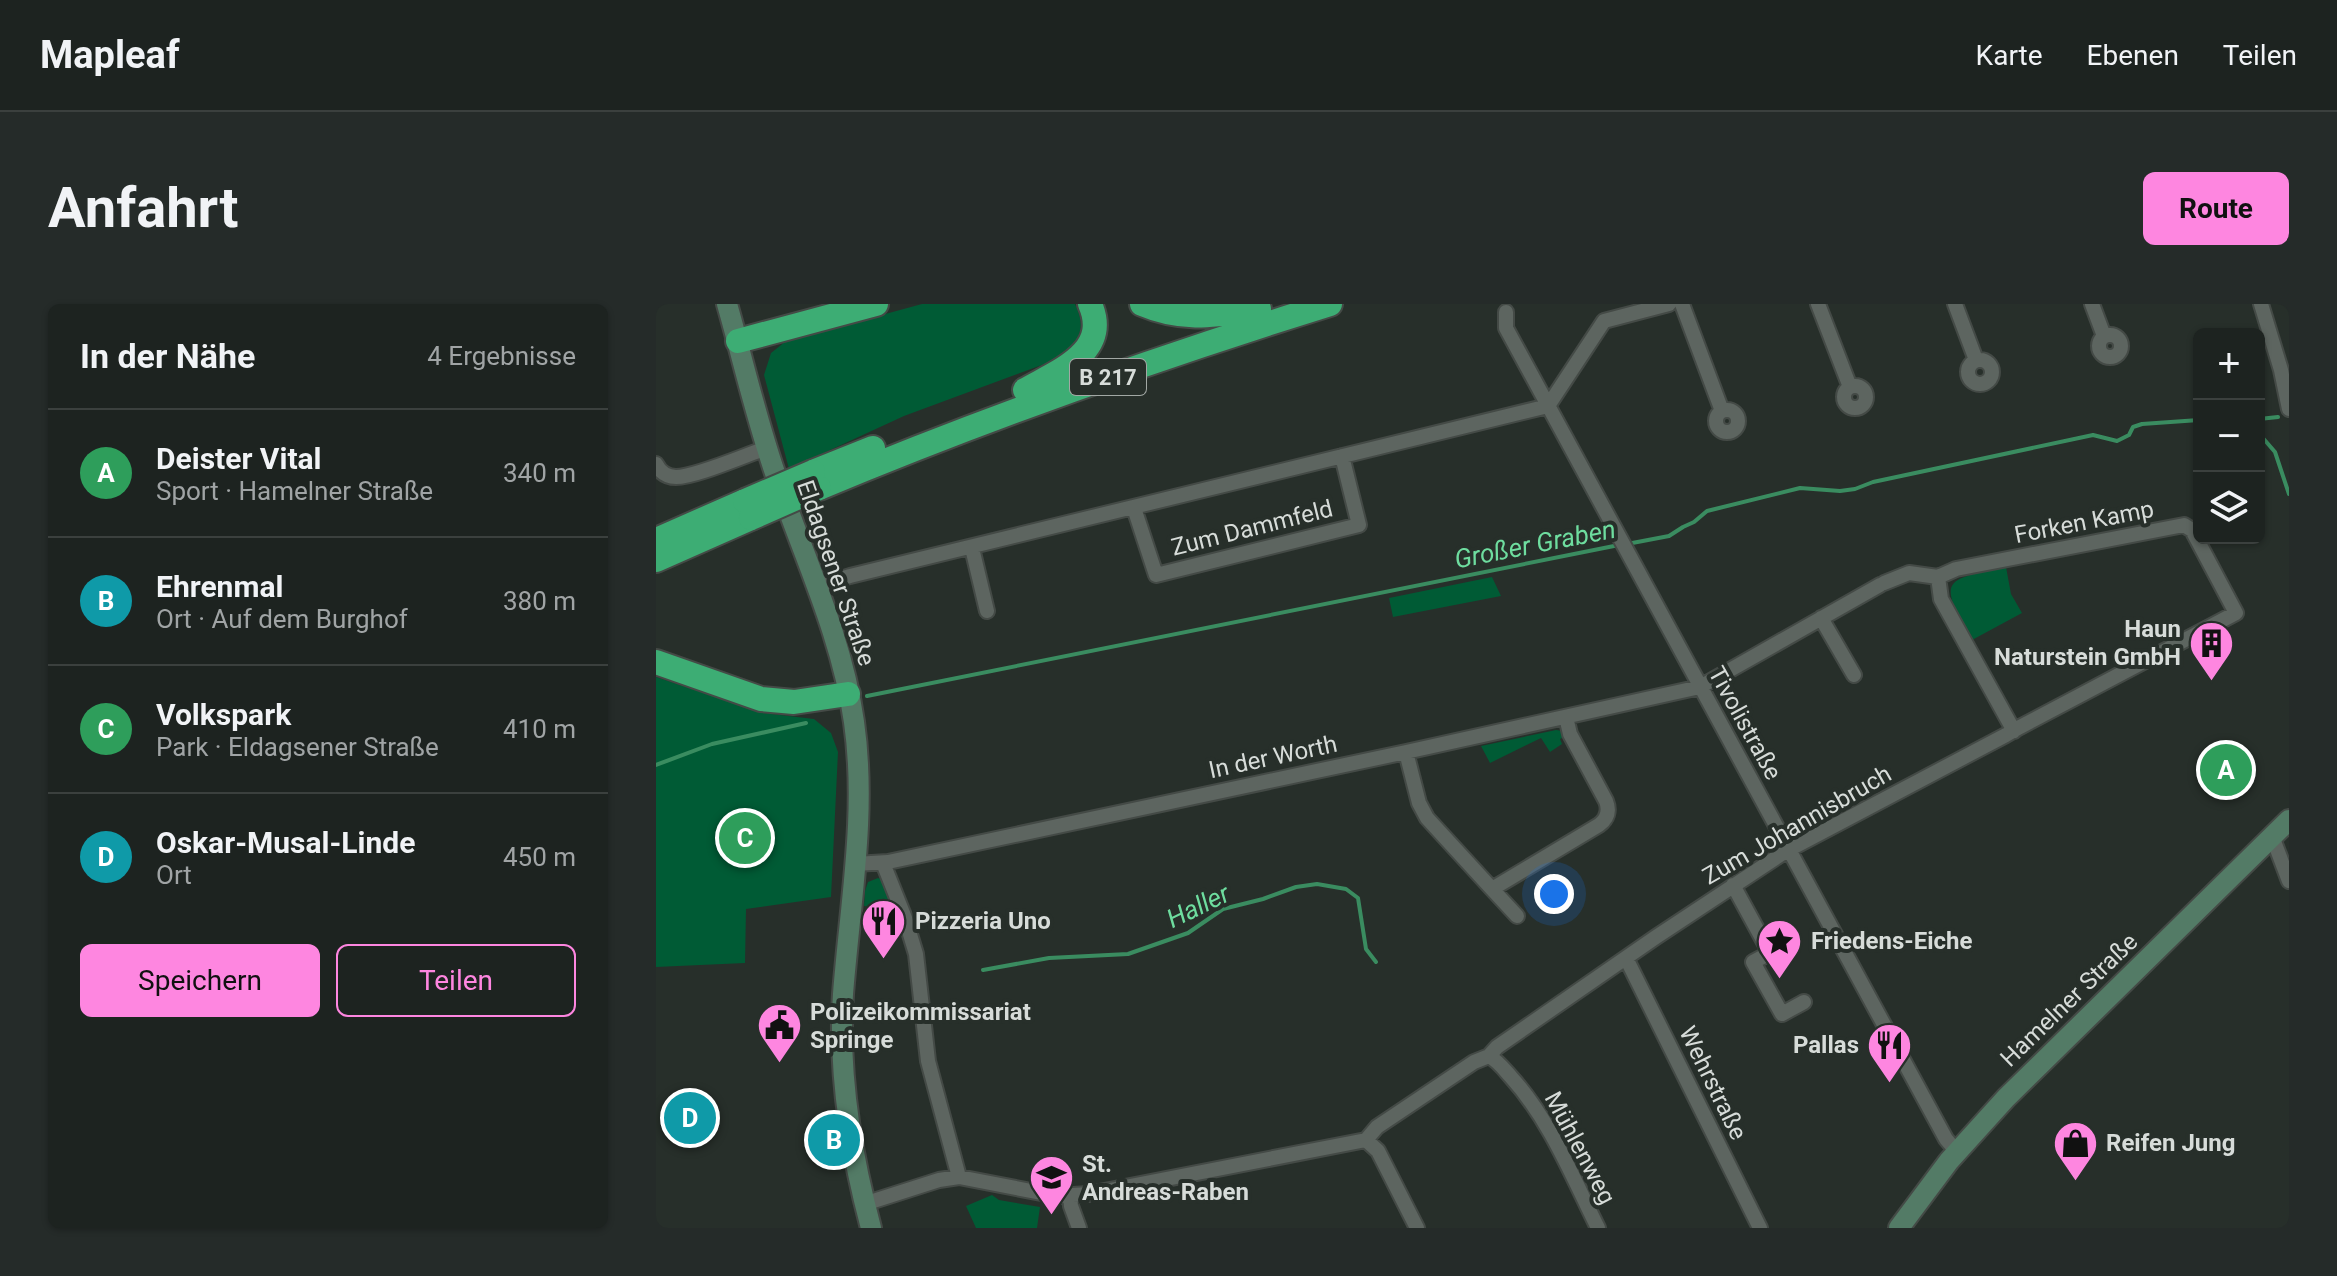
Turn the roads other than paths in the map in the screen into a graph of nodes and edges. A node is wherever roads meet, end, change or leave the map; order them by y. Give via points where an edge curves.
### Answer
1 (727, 304) edge
2 (876, 304) edge
3 (1090, 304) edge
4 (1142, 304) edge
5 (1330, 304) edge
6 (1669, 304) edge
7 (1682, 304) edge
8 (1818, 304) edge
9 (1955, 304) edge
10 (2092, 304) edge
11 (2261, 304) edge
12 (1267, 306) edge
13 (1506, 312) dead end
14 (2104, 336) dead end
15 (738, 341) junction
16 (1976, 360) dead end
17 (1850, 387) dead end
18 (1025, 390) junction
19 (1548, 406) junction
20 (2289, 409) edge
21 (1722, 411) dead end
22 (767, 448) junction
23 (1342, 456) junction
24 (656, 464) edge
25 (816, 480) junction
26 (1134, 508) junction
27 (748, 510) junction
28 (703, 539) junction
29 (656, 540) edge
30 (972, 548) junction
31 (656, 560) edge
32 (656, 568) edge
33 (1938, 577) junction
34 (817, 586) junction
35 (987, 611) dead end
36 (2236, 613) joint
37 (1821, 618) junction
38 (656, 662) edge
39 (1854, 675) dead end
40 (1700, 687) junction
41 (848, 694) junction
42 (1566, 717) junction
43 (2014, 731) junction
44 (1406, 752) junction
45 (2289, 820) edge
46 (2272, 836) junction
47 (1790, 849) junction
48 (883, 863) junction
49 (855, 864) junction
50 (2289, 881) edge
51 (1733, 885) junction
52 (1492, 889) junction
53 (1517, 916) dead end
54 (1626, 958) junction
55 (1804, 1002) dead end
56 (1489, 1056) junction
57 (1366, 1140) junction
58 (1957, 1152) junction
59 (959, 1177) junction
60 (1070, 1196) junction
61 (864, 1204) junction
62 (871, 1228) edge
63 (1079, 1228) edge
64 (1417, 1228) edge
65 (1598, 1228) edge
66 (1760, 1228) edge
67 (1899, 1228) edge

1 - 15 street, Eldagsener Straße
2 - 15 highway
3 - 18 highway via 1094,322 1086,350
4 - 12 highway via 1192,317
5 - 25 highway, B 217
6 - 19 street via 1604,321
7 - 21 street
8 - 17 street
9 - 16 street
10 - 14 street
11 - 20 street
12 - 18 highway, B 217
13 - 19 street, Tivolistraße via 1506,328
15 - 22 street, Eldagsener Straße
18 - 25 highway, B 217 via 884,443
19 - 23 street, Zum Dammfeld
19 - 40 street, Tivolistraße
22 - 24 street via 689,475 665,475
22 - 34 street, Eldagsener Straße
23 - 26 street, Zum Dammfeld
23 - 26 street, Zum Dammfeld via 1359,525 1156,575
25 - 27 highway, B 217, bridge
26 - 30 street, Zum Dammfeld
27 - 28 highway, B 217
27 - 29 highway, B 217
28 - 31 highway, B 217
28 - 32 highway
30 - 34 street, Zum Dammfeld
30 - 35 street
33 - 36 street, Forken Kamp via 1956,569 2184,525 2192,530
33 - 37 street, Forken Kamp via 1909,573
33 - 43 street via 1941,599
34 - 41 street, Eldagsener Straße
36 - 43 street, Zum Johannisbruch
37 - 39 street
37 - 40 street, In der Worth
38 - 41 highway via 761,699 794,702
40 - 42 street, In der Worth
40 - 47 street, Tivolistraße
41 - 49 street, Eldagsener Straße via 857,753
42 - 44 street, In der Worth
42 - 52 street via 1606,801 1606,818
43 - 47 street, Zum Johannisbruch
44 - 48 street, In der Worth
44 - 52 street via 1427,818
45 - 46 street, Hamelner Straße
46 - 50 street
46 - 58 street, Hamelner Straße
47 - 51 street, Zum Johannisbruch
47 - 58 street, Tivolistraße
48 - 49 street, In der Worth
48 - 59 street via 916,954 928,1061
49 - 61 street, Eldagsener Straße via 843,1017 850,1131
51 - 54 street, Zum Johannisbruch
51 - 55 street via 1770,953 1753,962 1782,1014
52 - 53 street
54 - 56 street, Zum Johannisbruch
54 - 66 street, Wehrstraße
56 - 57 street, Zum Johannisbruch via 1377,1127
56 - 65 street, Mühlenweg via 1523,1090 1547,1125
57 - 60 street
57 - 64 street via 1378,1151
58 - 67 street, Hamelner Straße
59 - 60 street
59 - 61 street
60 - 63 street
61 - 62 street, Eldagsener Straße

